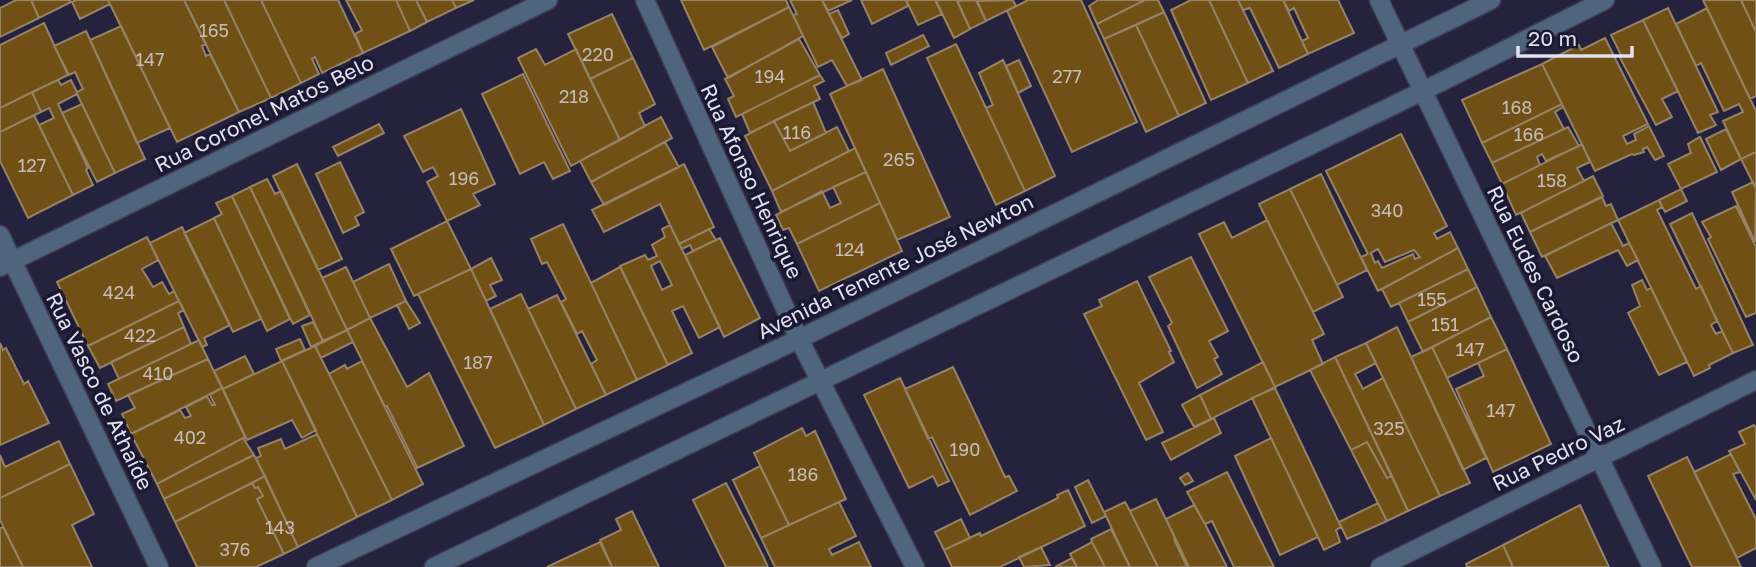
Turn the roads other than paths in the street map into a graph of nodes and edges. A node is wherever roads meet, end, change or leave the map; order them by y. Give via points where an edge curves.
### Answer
1 (548, 0) edge
2 (645, 0) edge
3 (1379, 0) edge
4 (1491, 0) edge
5 (1605, 0) edge
6 (1402, 44) junction
7 (1423, 91) junction
8 (0, 234) edge
9 (6, 264) edge
10 (799, 339) junction
11 (820, 380) junction
12 (1756, 380) edge
13 (1600, 458) junction
14 (159, 567) edge
15 (316, 567) edge
16 (434, 567) edge
17 (915, 567) edge
18 (1380, 567) edge
19 (1652, 567) edge

1 - 9 street, Rua Coronel Matos Belo
2 - 10 street, Rua Afonso Henrique
3 - 6 street, Rua Eudes Cardoso
4 - 6 street, Avenida Tenente José Newton
5 - 7 street
6 - 7 street, Rua Eudes Cardoso
6 - 10 street, Avenida Tenente José Newton
7 - 11 street
7 - 13 street, Rua Eudes Cardoso
8 - 9 street, Rua Vasco de Athaíde
9 - 14 street, Rua Vasco de Athaíde
10 - 11 street, Rua Afonso Henrique
10 - 15 street, Avenida Tenente José Newton
11 - 16 street
11 - 17 street, Rua Afonso Henrique
12 - 13 street, Rua Pedro Vaz
13 - 18 street, Rua Pedro Vaz
13 - 19 street, Rua Eudes Cardoso

